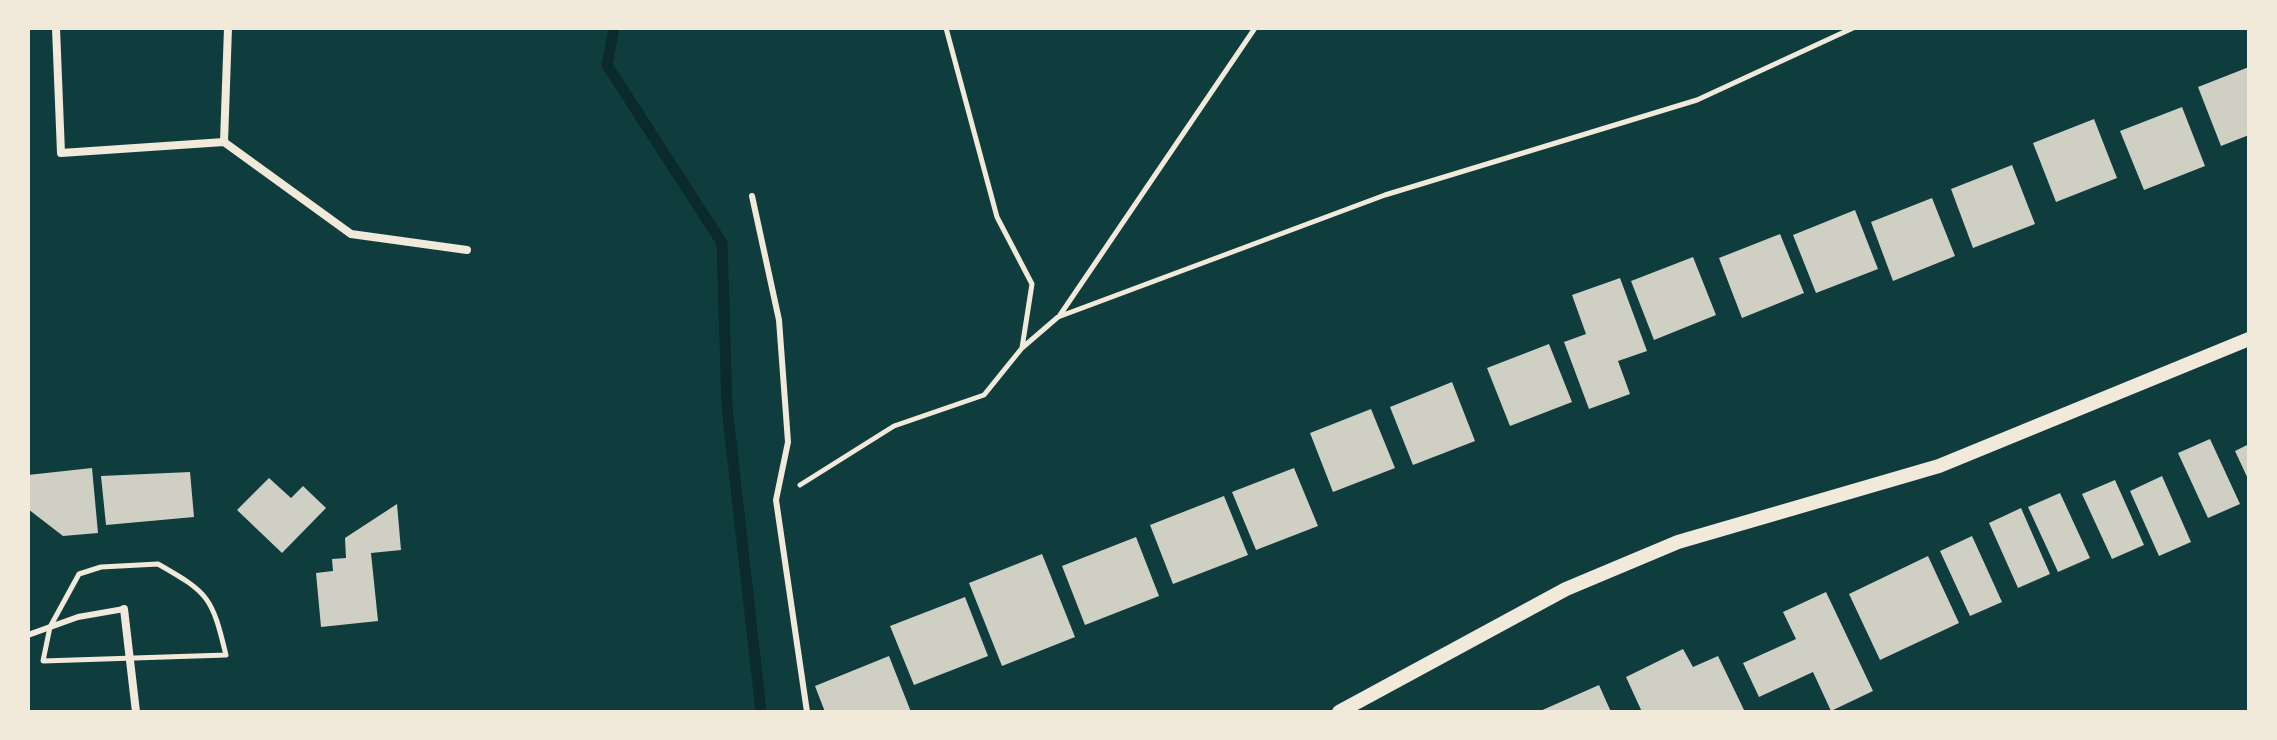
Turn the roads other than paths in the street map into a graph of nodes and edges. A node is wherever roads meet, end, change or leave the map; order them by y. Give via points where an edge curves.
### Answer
1 (56, 28) edge
2 (228, 28) edge
3 (224, 142) junction
4 (752, 196) dead end
5 (467, 250) dead end
6 (2249, 339) edge
7 (124, 609) joint
8 (28, 635) edge
9 (136, 712) edge
10 (807, 712) edge
11 (1339, 712) edge

1 - 3 street via 61,153
2 - 3 street
3 - 5 street via 351,234
4 - 10 lane via 779,320 788,442 776,500
6 - 11 street via 1939,466 1664,548 1566,589
7 - 8 lane via 78,617
7 - 9 street

